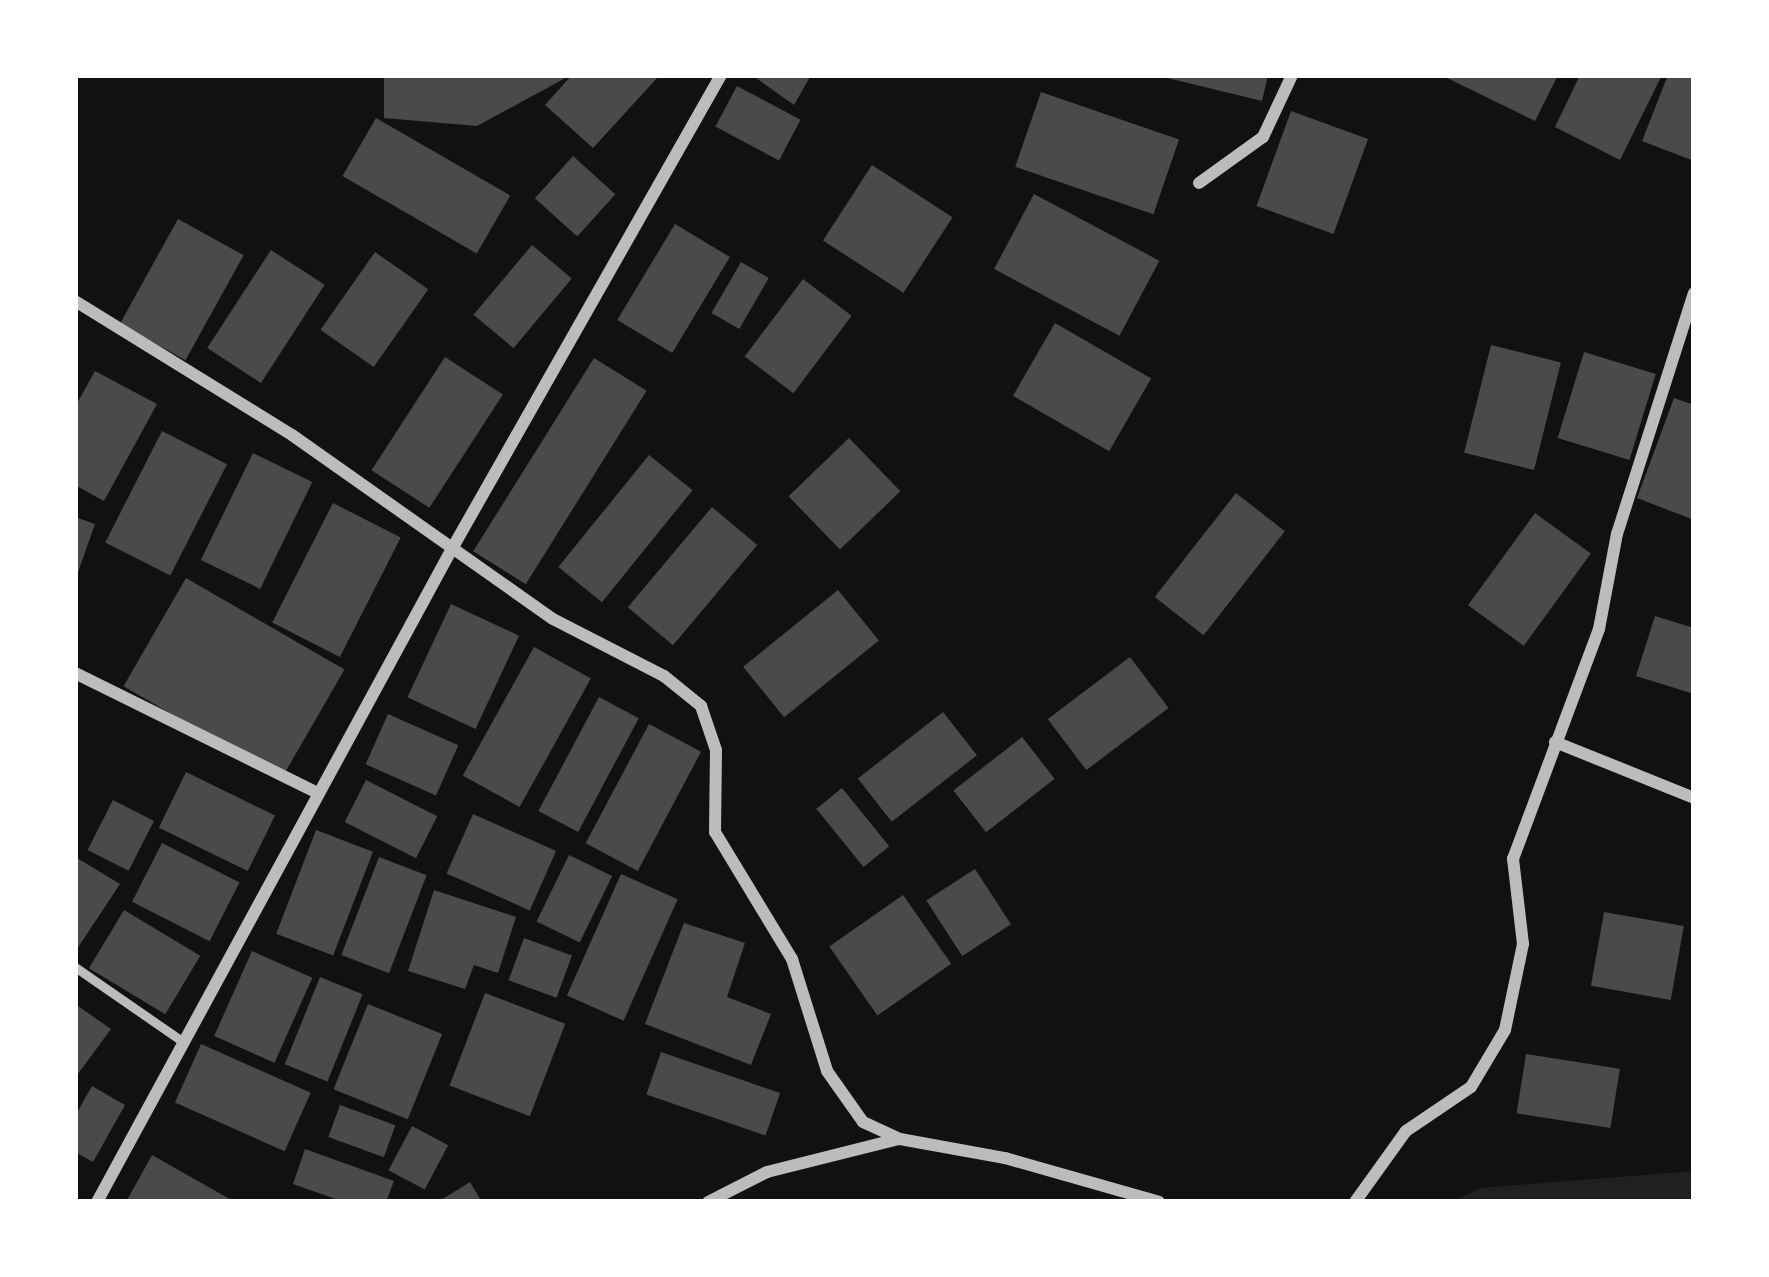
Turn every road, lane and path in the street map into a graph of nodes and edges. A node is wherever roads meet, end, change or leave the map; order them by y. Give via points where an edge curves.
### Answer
1 (722, 75) edge
2 (1292, 75) edge
3 (1198, 183) dead end
4 (1694, 292) edge
5 (75, 301) edge
6 (453, 547) junction
7 (75, 673) edge
8 (1555, 742) junction
9 (318, 793) junction
10 (1694, 798) edge
11 (75, 967) edge
12 (182, 1041) junction
13 (900, 1138) junction
14 (97, 1202) edge
15 (708, 1202) edge
16 (1159, 1202) edge
17 (1355, 1202) edge

1 - 6 street
2 - 3 street via 1263,137
4 - 8 street via 1617,534 1600,629
5 - 6 street
6 - 9 street
6 - 13 street via 553,619 664,676 701,706 716,750 715,832 792,959 840,1098 863,1122
7 - 9 street
8 - 10 street
8 - 17 street via 1513,859 1522,944 1505,1030 1471,1087 1406,1131
9 - 12 street
11 - 12 lane
12 - 14 street
13 - 15 street via 767,1172
13 - 16 street

